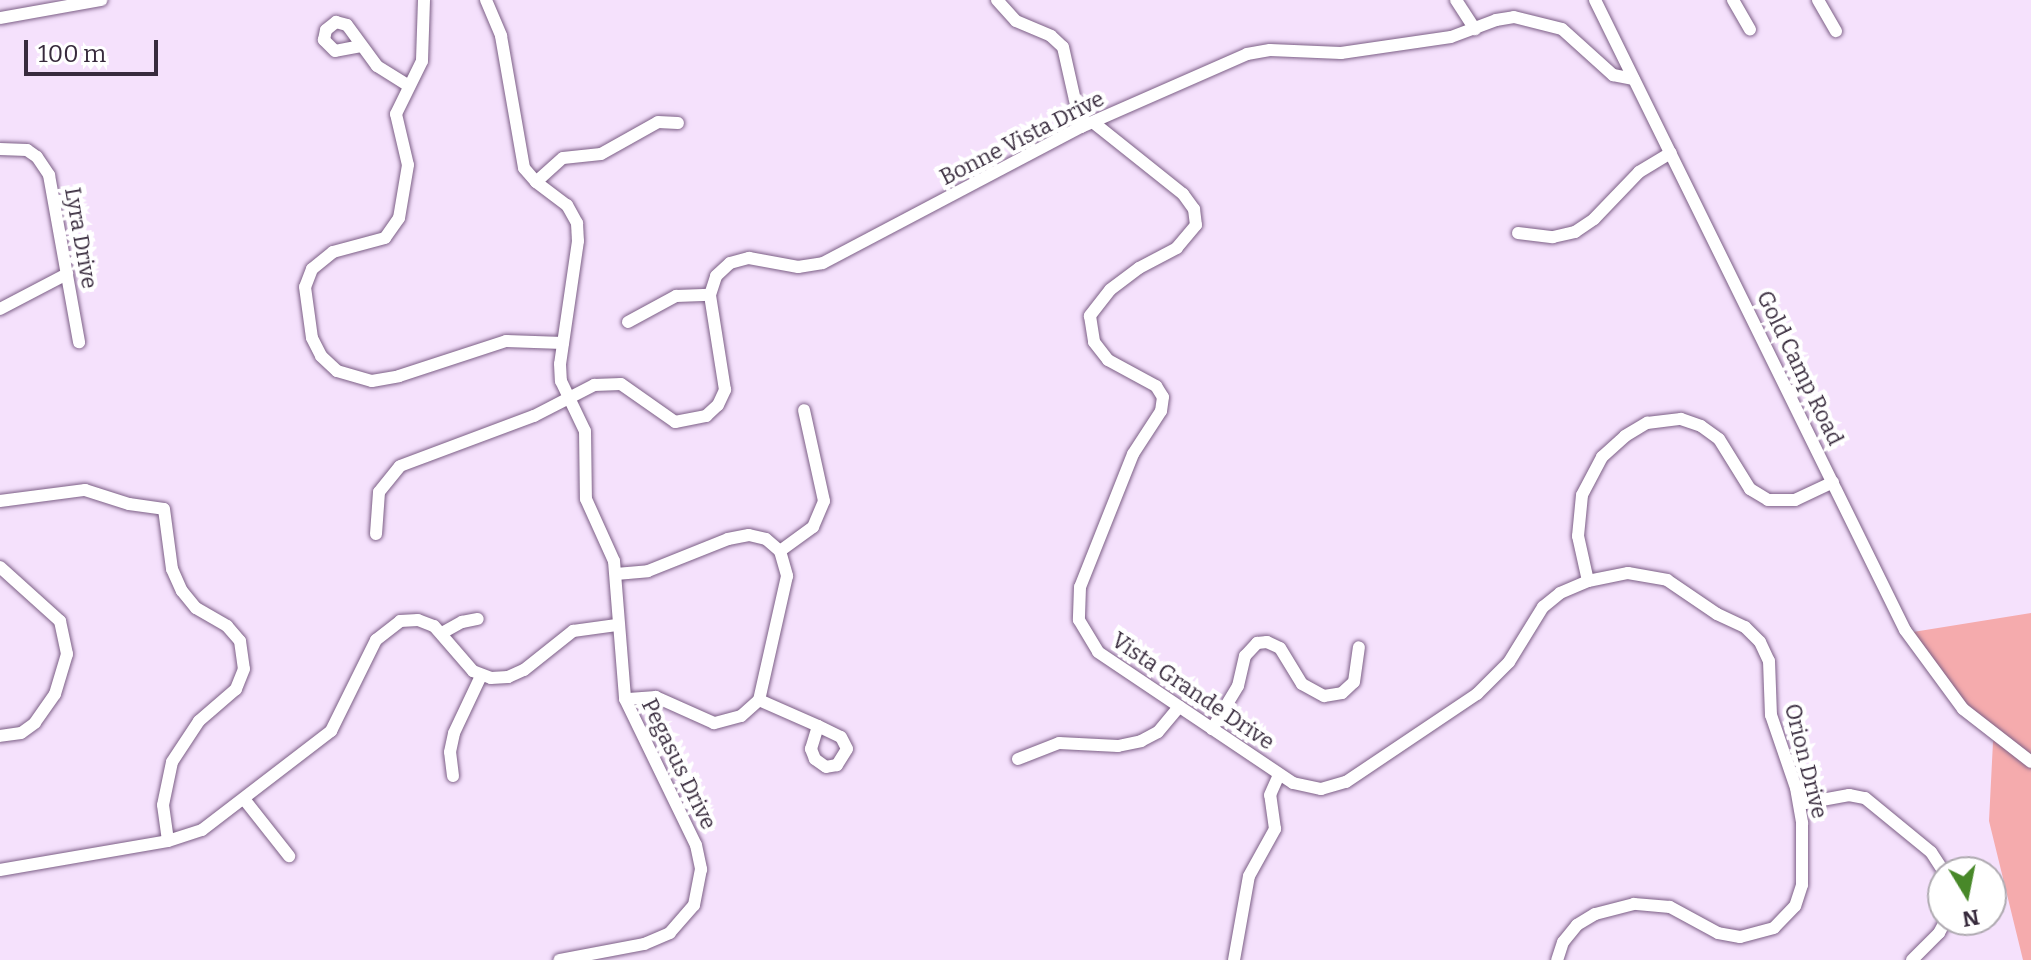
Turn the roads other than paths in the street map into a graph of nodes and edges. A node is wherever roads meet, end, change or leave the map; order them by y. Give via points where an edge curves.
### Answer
1 (101, 0) edge
2 (424, 0) edge
3 (486, 0) edge
4 (997, 0) edge
5 (1456, 0) edge
6 (1595, 0) edge
7 (1733, 0) edge
8 (1818, 0) edge
9 (0, 18) edge
10 (1475, 29) junction
11 (1750, 30) dead end
12 (1836, 31) dead end
13 (361, 46) dead end
14 (1634, 79) junction
15 (409, 86) junction
16 (678, 123) dead end
17 (1088, 125) junction
18 (0, 149) edge
19 (1671, 153) junction
20 (536, 182) junction
21 (1518, 233) dead end
22 (67, 274) junction
23 (710, 295) junction
24 (0, 309) edge
25 (628, 322) dead end
26 (79, 342) dead end
27 (563, 343) junction
28 (569, 398) junction
29 (804, 410) dead end
30 (1833, 482) junction
31 (0, 501) edge
32 (376, 534) dead end
33 (780, 551) junction
34 (0, 567) edge
35 (616, 574) junction
36 (1588, 581) junction
37 (478, 619) dead end
38 (617, 625) junction
39 (442, 633) junction
40 (1359, 647) dead end
41 (481, 676) junction
42 (625, 699) junction
43 (759, 700) junction
44 (1179, 707) junction
45 (818, 726) dead end
46 (1212, 729) junction
47 (0, 736) edge
48 (1018, 759) dead end
49 (2031, 762) edge
50 (1279, 775) junction
51 (453, 776) dead end
52 (244, 799) junction
53 (1800, 804) junction
54 (168, 841) junction
55 (289, 856) dead end
56 (1934, 856) edge
57 (0, 870) edge
58 (1936, 936) edge
59 (559, 960) edge
60 (1234, 960) edge
61 (1557, 960) edge
62 (1912, 960) edge

1 - 9 street
2 - 15 street via 422,61
3 - 20 street, Pegasus Drive via 501,36 522,162
4 - 17 street via 1016,21 1063,47
5 - 10 street
6 - 14 street, Gold Camp Road
7 - 11 street
8 - 12 street
10 - 14 street, Bonne Vista Drive via 1505,17 1541,22 1571,34 1613,75
10 - 17 street, Bonne Vista Drive via 1341,53 1247,54
13 - 15 street via 383,71
14 - 19 street, Gold Camp Road
15 - 27 street via 396,114 408,175 395,226 377,242 325,256 308,277 310,329 321,356 347,376 372,381 414,372 492,343
16 - 20 street via 658,122 601,154 563,158
17 - 23 street, Bonne Vista Drive via 823,263 798,267 749,258 730,263 716,276
17 - 44 street, Vista Grande Drive via 1183,194 1196,217 1188,240 1110,290 1090,316 1100,351 1119,368 1156,386 1163,403 1127,468 1080,587 1077,609 1083,631 1098,652
18 - 22 street, Lyra Drive via 27,150 40,160 52,183
19 - 21 street via 1639,172 1582,228 1553,237
19 - 30 street, Gold Camp Road
20 - 27 street, Pegasus Drive via 567,205 577,223
22 - 24 street
22 - 26 street, Lyra Drive
23 - 25 street via 676,296
23 - 28 street via 726,381 723,398 706,416 675,422 613,382
27 - 28 street, Pegasus Drive via 560,373
28 - 32 street via 400,466 379,492
28 - 35 street, Pegasus Drive via 585,431 586,499
29 - 33 street via 824,501 813,527
30 - 36 street via 1795,500 1768,500 1750,489 1719,439 1701,426 1681,419 1647,423 1602,457 1582,495 1578,536
30 - 49 street, Gold Camp Road via 1905,630 1946,689 1993,737
31 - 54 street via 85,490 165,512 172,569 182,591 196,608 234,633 244,660 236,689 199,721 172,762 163,805
33 - 35 street via 758,536 739,536 648,571
33 - 43 street via 787,568 786,587
34 - 47 street via 60,621 67,654 55,694 35,723 21,733
35 - 38 street, Pegasus Drive
36 - 50 street, Orion Drive via 1543,607 1489,685 1346,782 1312,788
36 - 53 street, Orion Drive via 1628,573 1654,576 1754,633 1769,661 1771,715
37 - 39 street
38 - 41 street via 573,631 508,677
38 - 42 street, Pegasus Drive
39 - 41 street
39 - 52 street via 418,620 400,621 383,631 331,731
40 - 46 street via 1354,682 1342,693 1324,696 1302,684 1280,648 1257,643 1245,656 1238,686
41 - 51 street via 454,733
42 - 43 street via 656,697 714,723 733,721
42 - 59 street, Pegasus Drive via 696,845 701,869 698,896 688,916 661,938
43 - 45 street
44 - 46 street, Vista Grande Drive
44 - 48 street via 1158,732 1141,741 1118,746 1059,743
46 - 50 street, Vista Grande Drive
50 - 60 street via 1270,795 1275,829 1254,863
52 - 54 street via 202,830
52 - 55 street
53 - 56 street via 1849,795 1865,798
53 - 61 street, Orion Drive via 1802,885 1795,906 1774,928 1729,936 1670,907 1642,903 1595,914 1577,925
54 - 57 street
58 - 62 street

